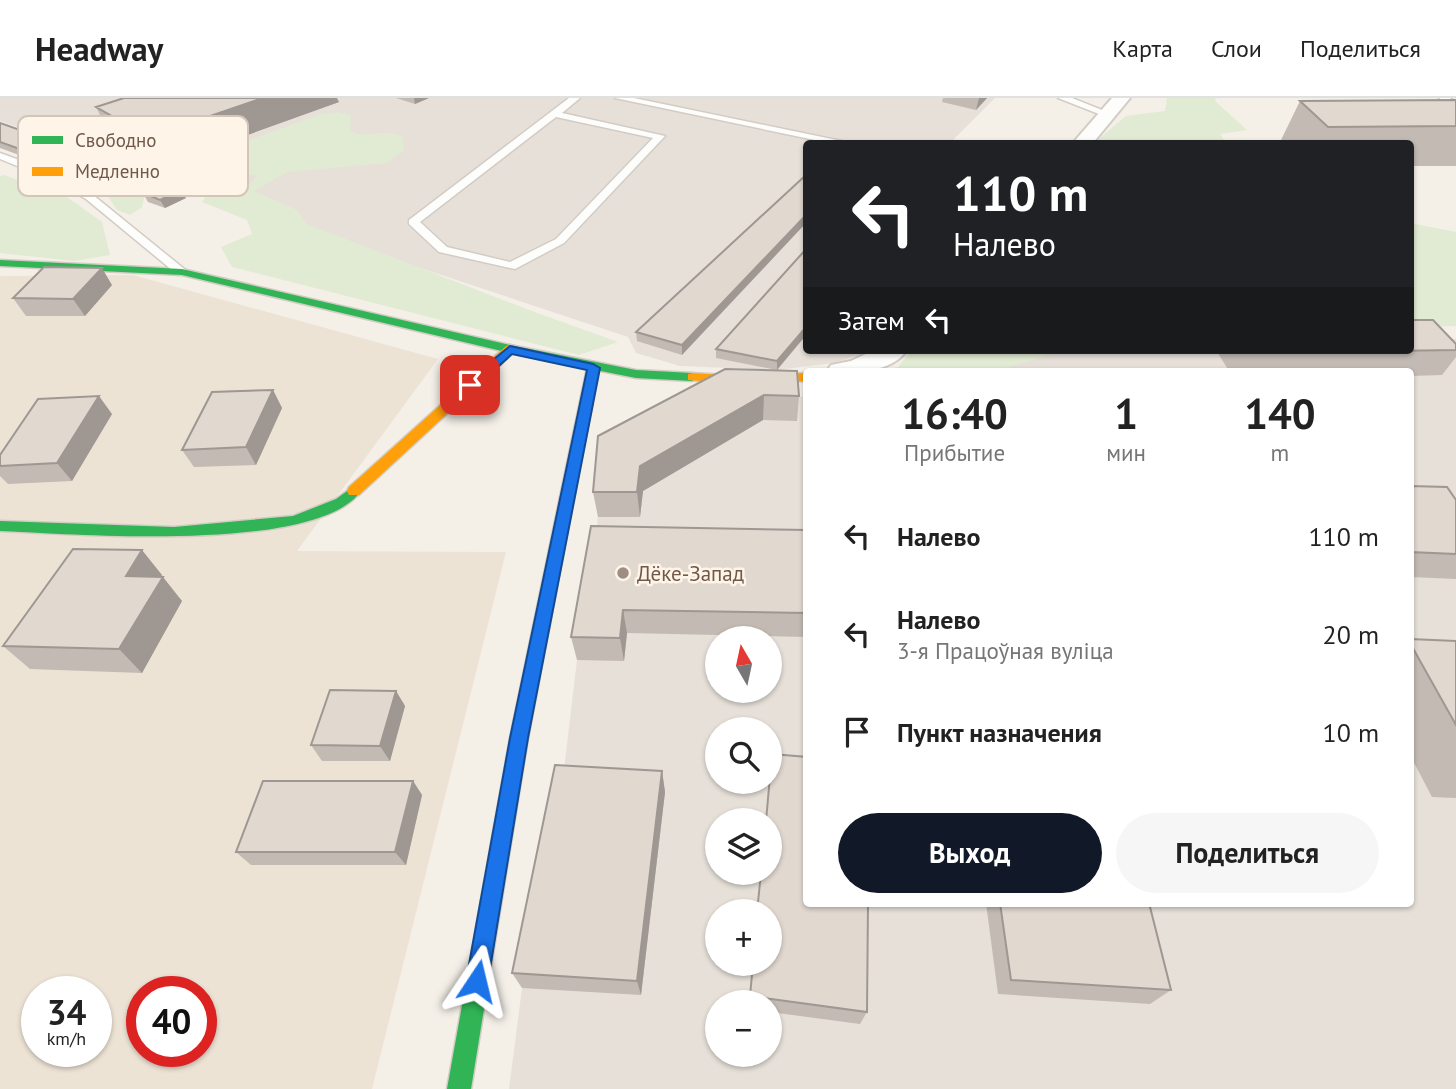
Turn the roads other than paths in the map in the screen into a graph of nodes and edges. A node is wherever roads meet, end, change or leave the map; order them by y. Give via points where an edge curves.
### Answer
1 (576, 98) edge
2 (620, 98) edge
3 (671, 98) edge
4 (1063, 98) edge
5 (1121, 98) edge
6 (1444, 98) edge
7 (660, 106) junction
8 (1456, 107) edge
9 (554, 114) junction
10 (1107, 114) junction
11 (830, 140) edge
12 (1084, 140) edge
13 (0, 156) edge
14 (18, 164) edge
15 (86, 196) edge
16 (0, 263) edge
17 (182, 272) junction
18 (510, 349) junction
19 (886, 354) edge
20 (593, 368) junction
21 (850, 368) edge
22 (803, 377) edge
23 (0, 526) edge
24 (459, 1089) edge

1 - 9 lane
2 - 7 lane
3 - 7 lane
4 - 10 lane
5 - 10 street
6 - 8 lane
7 - 11 lane
9 - 9 lane via 435,205 413,222 443,250 510,266 560,241 660,136
10 - 12 street
13 - 14 lane
15 - 17 lane
16 - 17 street
17 - 18 street
18 - 20 street
18 - 23 street via 341,503 294,521 174,532
19 - 21 street
20 - 22 street via 677,378
20 - 24 street via 519,738

